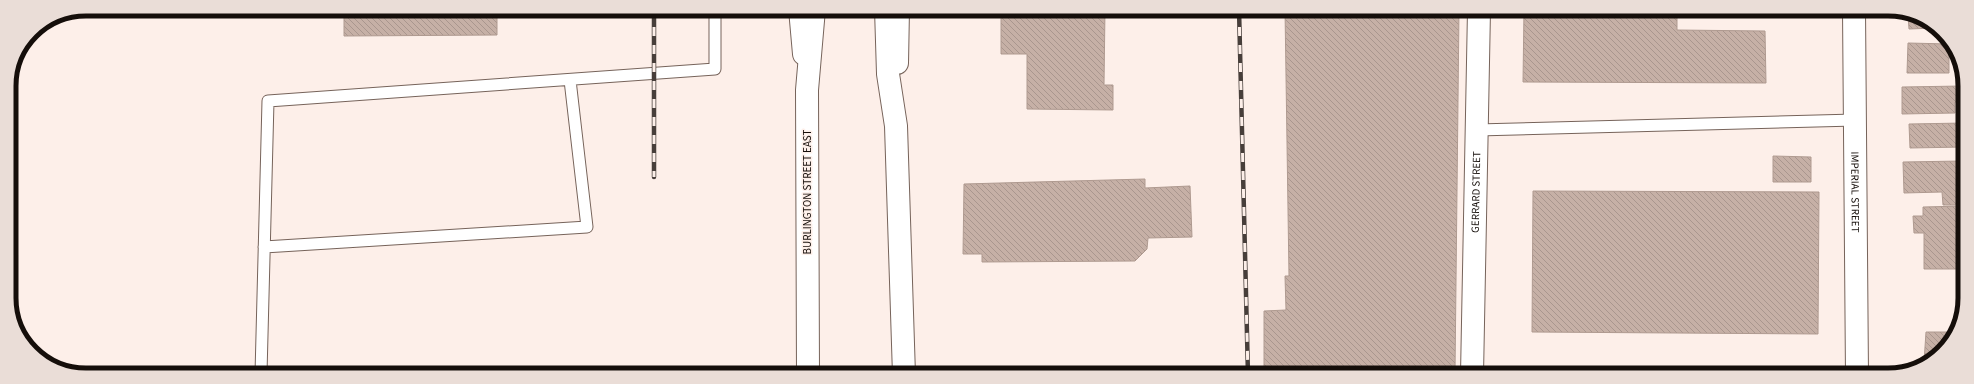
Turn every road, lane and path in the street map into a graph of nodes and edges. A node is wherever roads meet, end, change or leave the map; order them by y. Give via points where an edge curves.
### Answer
1 (715, 16) edge
2 (801, 16) edge
3 (813, 16) edge
4 (886, 16) edge
5 (898, 16) edge
6 (1479, 16) edge
7 (1854, 16) edge
8 (570, 80) junction
9 (807, 90) junction
10 (1855, 120) junction
11 (896, 126) junction
12 (1477, 130) junction
13 (264, 247) junction
14 (806, 314) junction
15 (261, 368) edge
16 (796, 368) edge
17 (808, 368) edge
18 (904, 368) edge
19 (1472, 368) edge
20 (1857, 368) edge

1 - 8 lane via 716,69
2 - 9 street
3 - 9 street, BURLINGTON STREET EAST
4 - 11 street via 888,74
5 - 11 street
6 - 12 street, GERRARD STREET
7 - 10 street, IMPERIAL STREET
8 - 13 lane via 268,101
8 - 13 lane via 587,227
9 - 14 street, BURLINGTON STREET EAST
10 - 12 lane
10 - 20 street, IMPERIAL STREET
11 - 18 street
12 - 19 street, GERRARD STREET
13 - 15 lane
14 - 16 street
14 - 17 street, BURLINGTON STREET EAST

